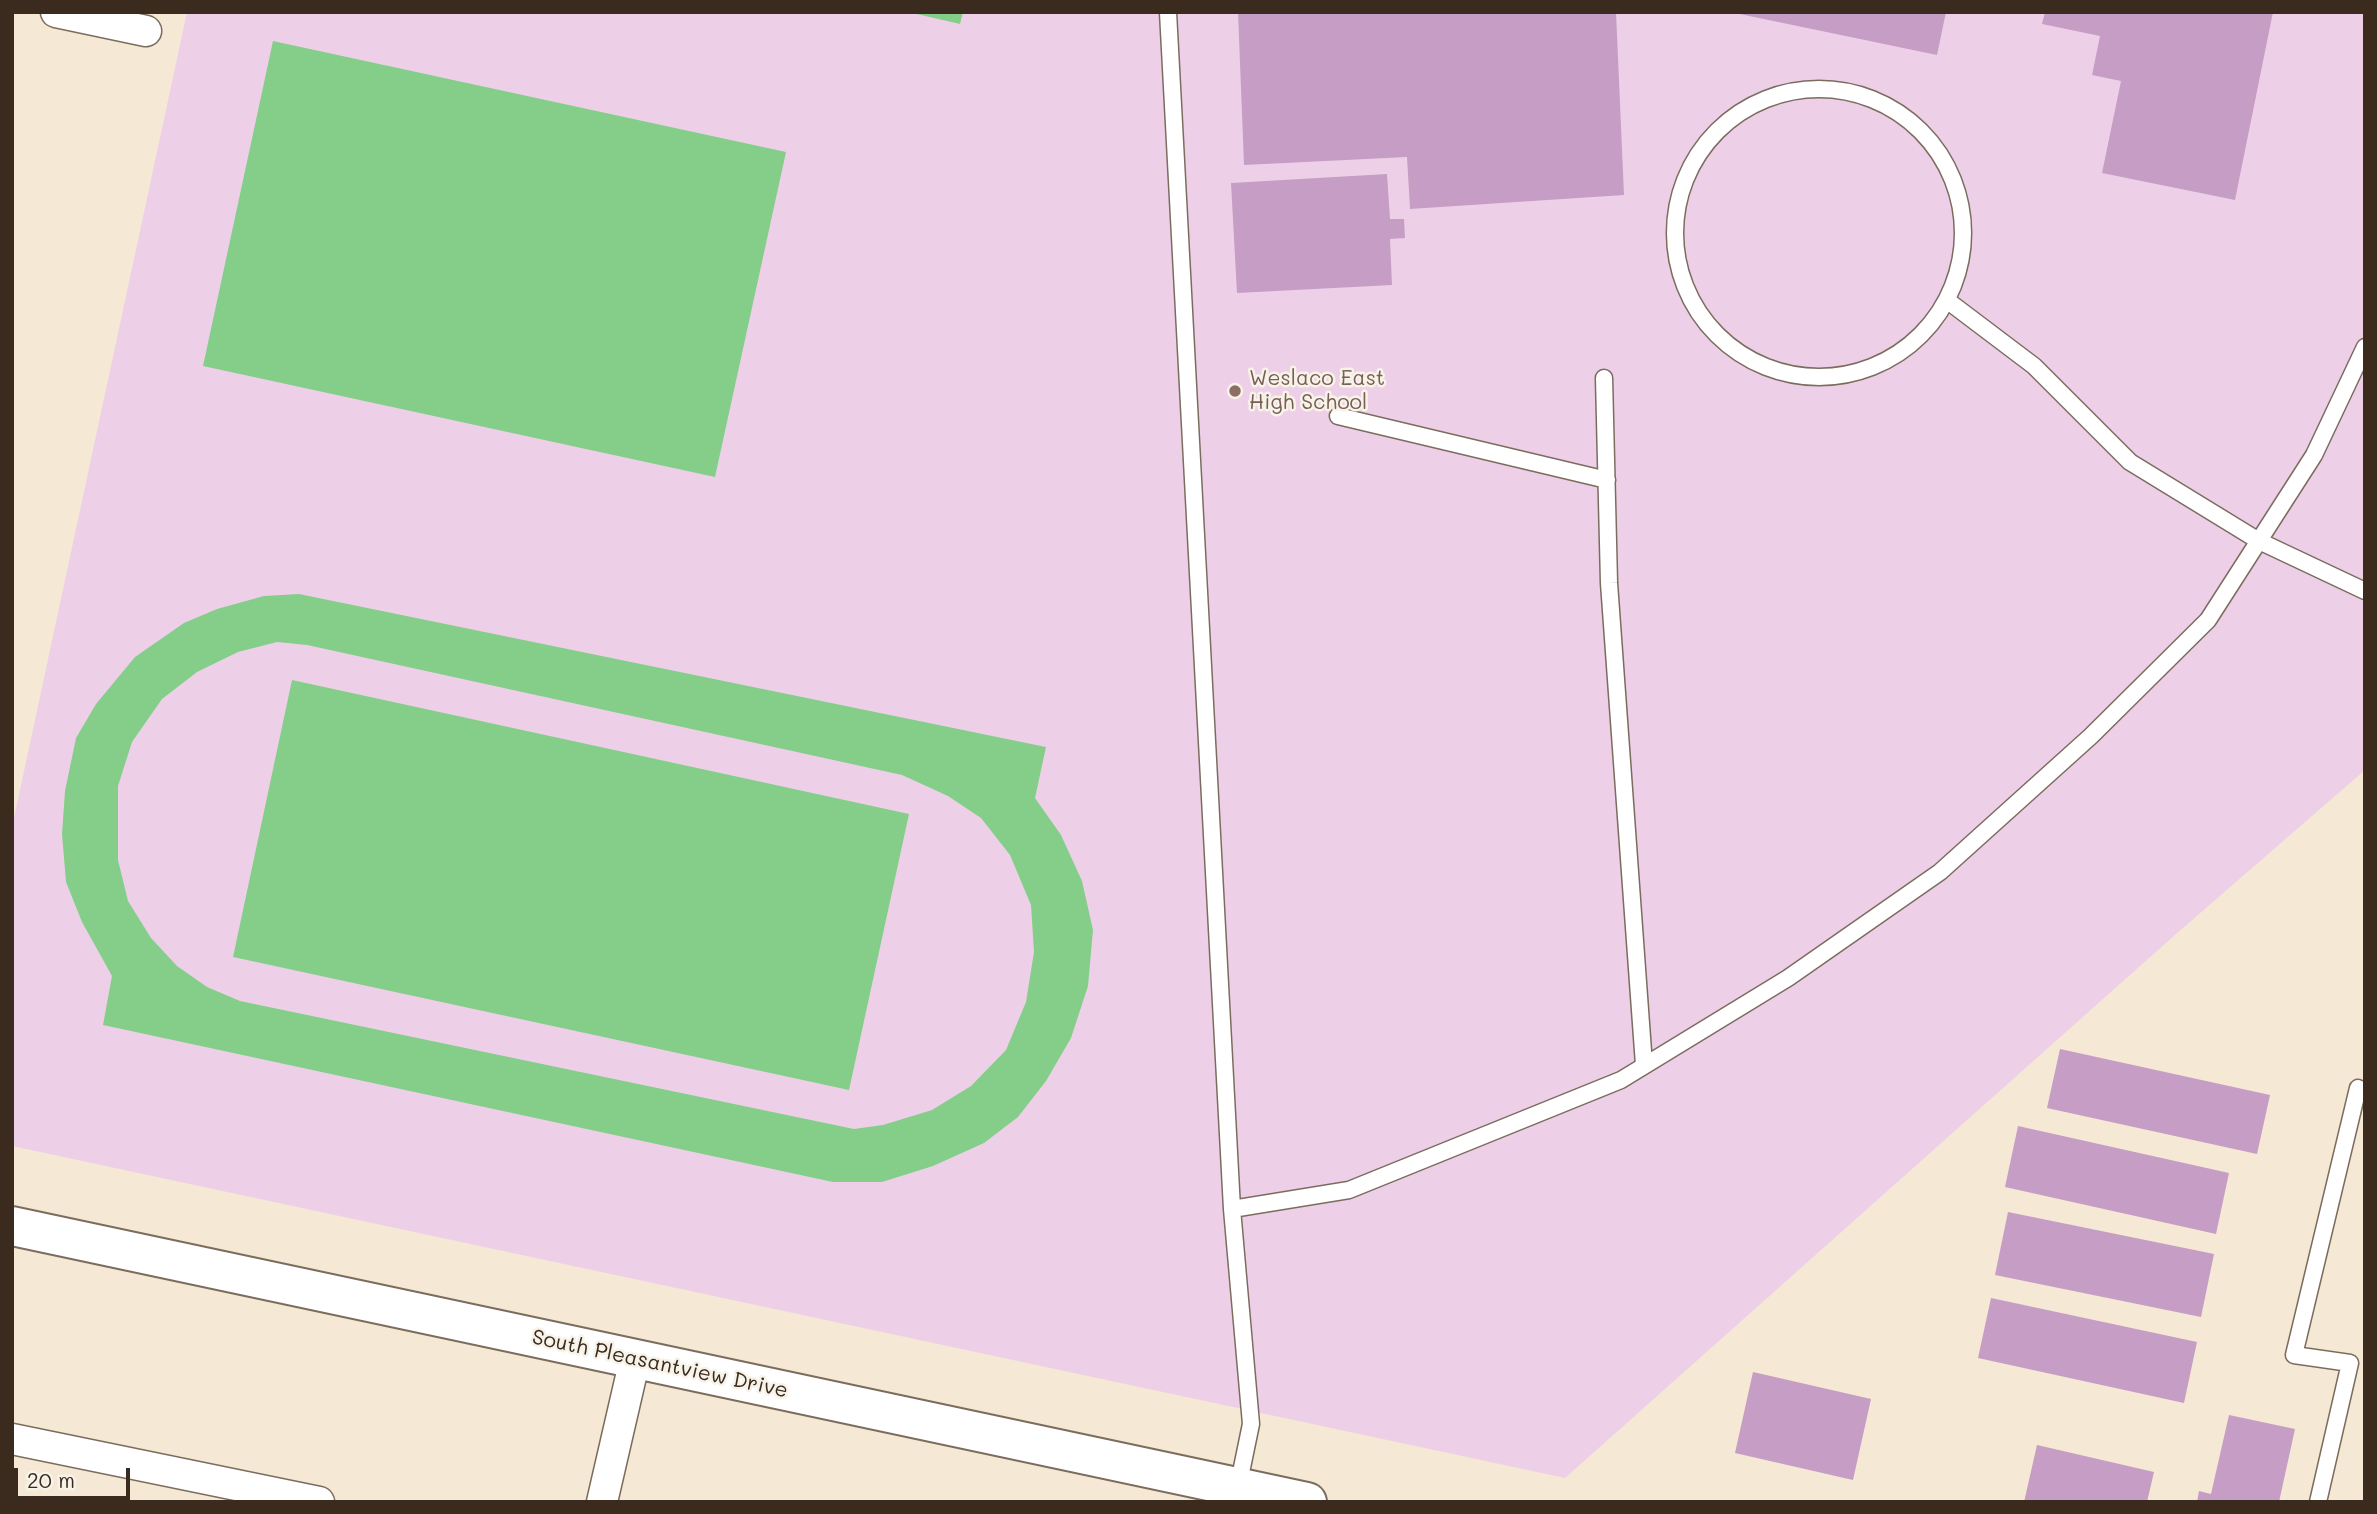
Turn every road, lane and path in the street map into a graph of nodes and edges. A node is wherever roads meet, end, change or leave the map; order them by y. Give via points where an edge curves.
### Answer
1 (56, 12) edge
2 (1168, 12) edge
3 (145, 31) dead end
4 (1948, 301) junction
5 (2365, 347) edge
6 (1604, 378) dead end
7 (1338, 416) dead end
8 (1607, 480) junction
9 (2259, 541) junction
10 (2365, 591) edge
11 (1644, 1065) junction
12 (2358, 1088) dead end
13 (1233, 1209) junction
14 (12, 1226) edge
15 (635, 1359) junction
16 (12, 1438) edge
17 (1238, 1487) junction
18 (320, 1502) edge
19 (602, 1502) edge
20 (1307, 1502) edge
21 (2318, 1502) edge

1 - 3 street
2 - 13 lane
4 - 4 lane via 1963,253 1961,203 1943,156 1913,121 1873,98 1828,87 1781,93 1739,112 1705,143 1682,184 1675,242 1680,276 1700,318 1733,352 1778,374 1827,379 1876,368 1918,341
4 - 9 lane via 2034,366 2130,462
5 - 9 lane via 2314,455
6 - 8 lane
7 - 8 lane
8 - 11 lane via 1609,583
9 - 10 lane
9 - 11 lane via 2208,620 2091,736 1940,872 1788,978
11 - 13 lane via 1621,1080 1349,1190
12 - 21 lane via 2294,1355 2350,1363
13 - 17 lane via 1251,1424
14 - 15 street, South Pleasantview Drive
15 - 17 street, South Pleasantview Drive
15 - 19 street
16 - 18 street
17 - 20 street, South Pleasantview Drive

